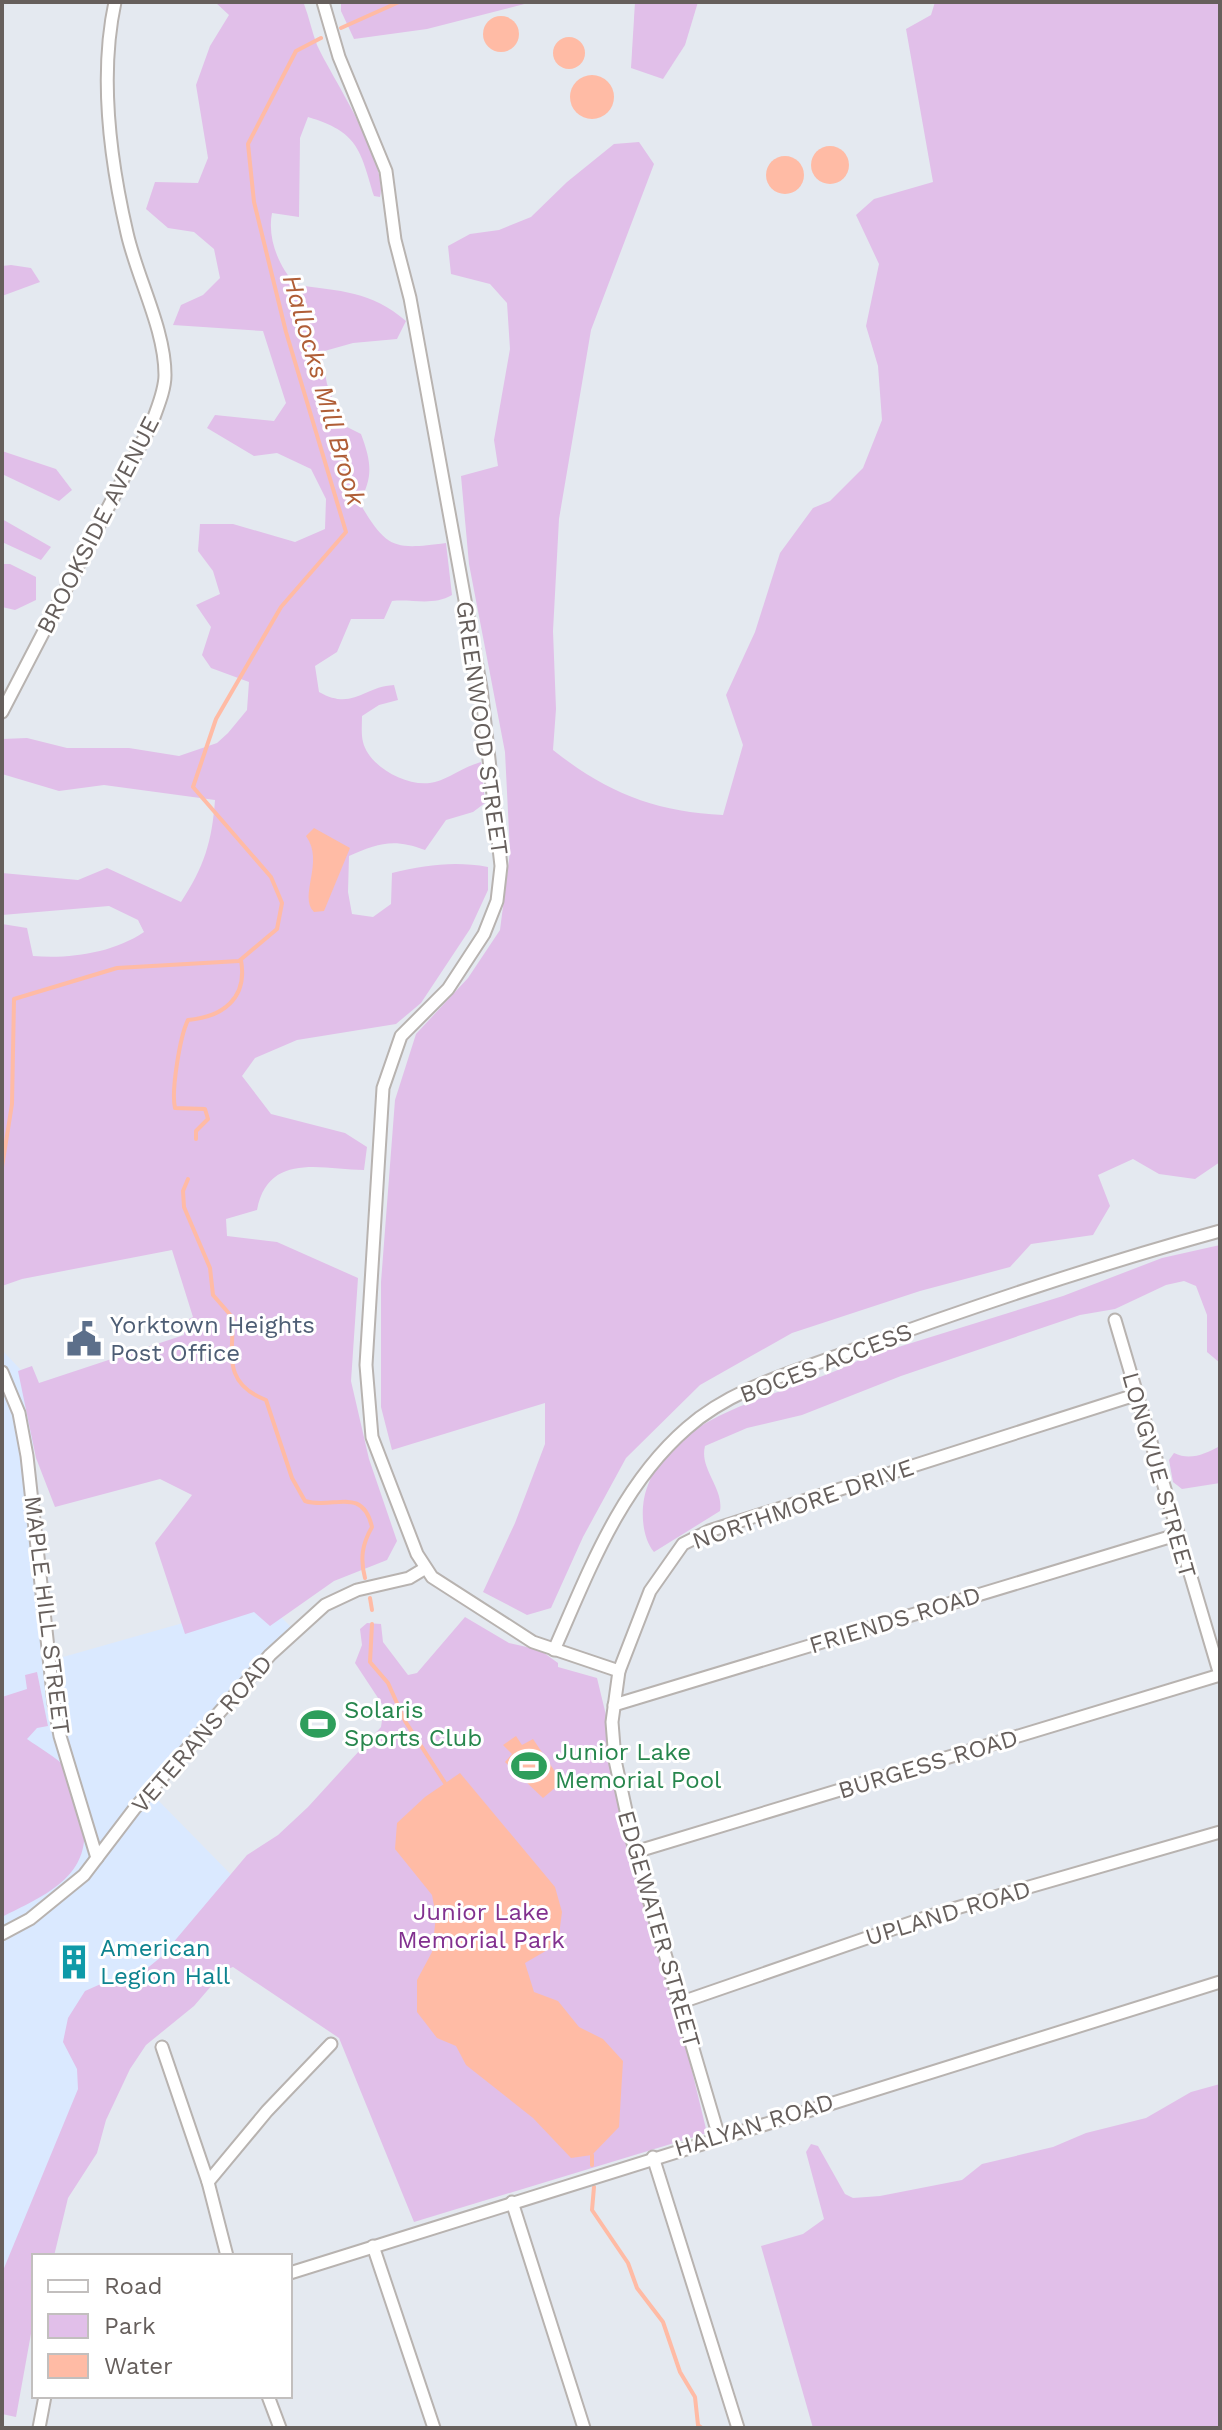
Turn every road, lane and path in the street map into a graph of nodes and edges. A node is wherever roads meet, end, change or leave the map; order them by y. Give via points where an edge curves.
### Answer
1 (115, 2) edge
2 (323, 2) edge
3 (2, 712) edge
4 (1220, 1231) edge
5 (1115, 1320) dead end
6 (2, 1372) edge
7 (1135, 1395) junction
8 (1176, 1535) junction
9 (424, 1569) junction
10 (554, 1650) junction
11 (619, 1671) junction
12 (1220, 1675) edge
13 (614, 1705) junction
14 (1220, 1832) edge
15 (635, 1852) junction
16 (97, 1858) junction
17 (2, 1934) edge
18 (1220, 1982) edge
19 (679, 2003) junction
20 (331, 2044) dead end
21 (162, 2047) dead end
22 (719, 2137) junction
23 (653, 2157) junction
24 (208, 2182) junction
25 (512, 2202) junction
26 (373, 2246) junction
27 (226, 2254) edge
28 (292, 2272) edge
29 (45, 2398) edge
30 (269, 2398) edge
31 (39, 2428) edge
32 (280, 2428) edge
33 (434, 2428) edge
34 (584, 2428) edge
35 (738, 2428) edge

1 - 3 street, BROOKSIDE AVENUE via 107,58 117,187 165,376 152,423
2 - 9 street, GREENWOOD STREET via 339,57 386,171 481,688 501,866 497,901 484,934 448,989 401,1036 383,1088 366,1365 369,1414 380,1462
4 - 10 street, BOCES ACCESS via 887,1338 756,1386 715,1407 645,1471 605,1535
5 - 7 street, LONGVUE STREET
6 - 16 street, MAPLE HILL STREET via 19,1413 27,1456 60,1736
7 - 8 street, LONGVUE STREET
7 - 11 street, NORTHMORE DRIVE via 709,1531 683,1544 650,1591
8 - 12 street, LONGVUE STREET
8 - 13 street, FRIENDS ROAD
9 - 10 street via 502,1624
9 - 16 street, VETERANS ROAD via 325,1605 270,1655
10 - 11 street
11 - 13 street, EDGEWATER STREET
12 - 15 street, BURGESS ROAD
13 - 15 street, EDGEWATER STREET via 615,1760
14 - 19 street, UPLAND ROAD via 939,1913
15 - 19 street, EDGEWATER STREET
16 - 17 street, VETERANS ROAD via 30,1919
18 - 22 street, HALYAN ROAD
19 - 22 street, EDGEWATER STREET
20 - 24 street
21 - 24 street
22 - 23 street, HALYAN ROAD
23 - 25 street, HALYAN ROAD
23 - 35 street
24 - 27 street
25 - 26 street, HALYAN ROAD
25 - 34 street
26 - 28 street, HALYAN ROAD
26 - 33 street
29 - 31 street
30 - 32 street

